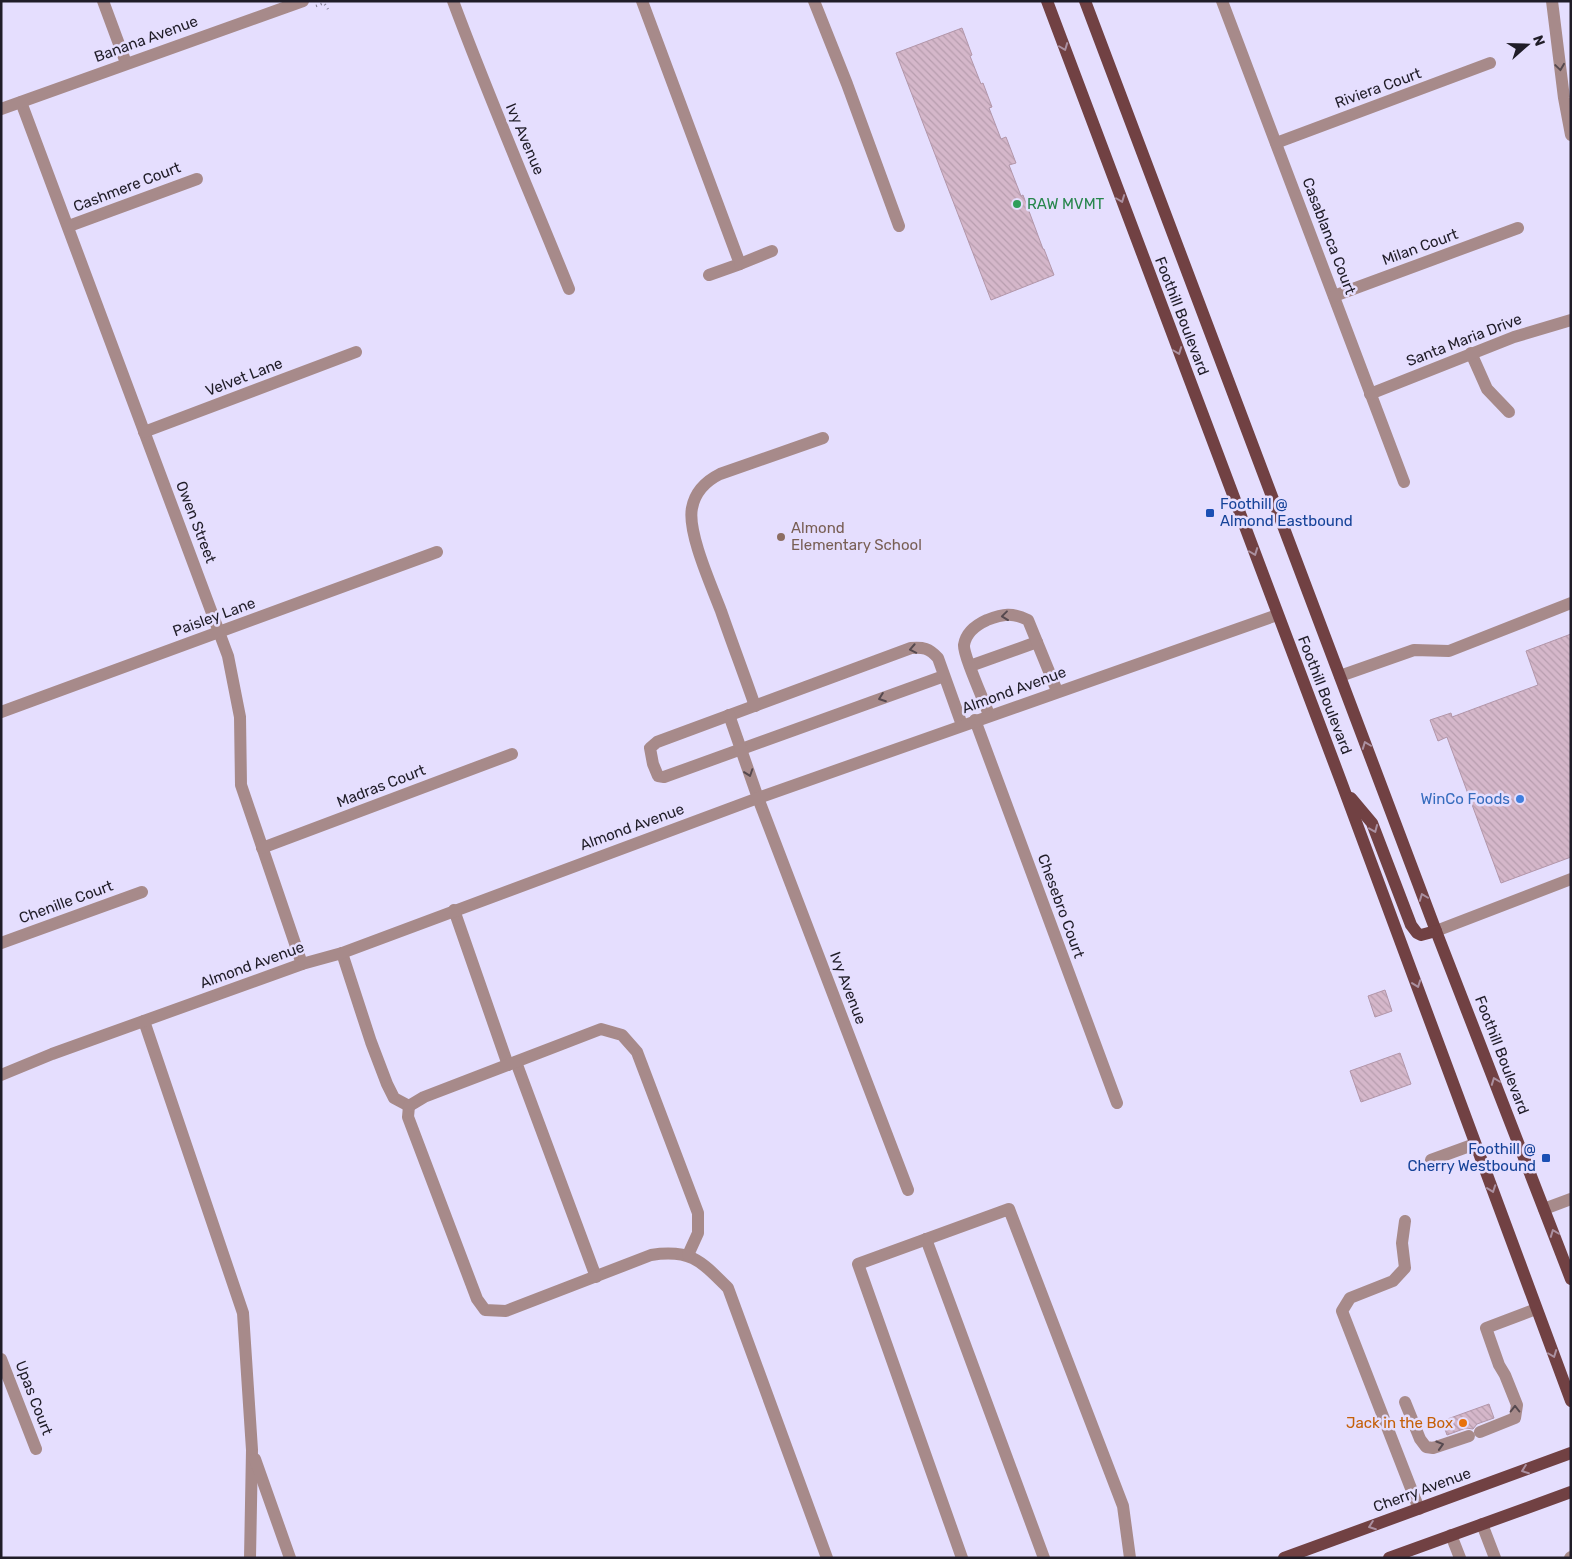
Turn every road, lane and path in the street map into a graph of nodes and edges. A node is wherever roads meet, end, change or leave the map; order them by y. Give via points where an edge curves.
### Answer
1 (103, 1) edge
2 (303, 1) edge
3 (453, 1) edge
4 (642, 1) edge
5 (814, 1) edge
6 (1047, 1) edge
7 (1085, 1) edge
8 (1222, 1) edge
9 (1552, 1) edge
10 (270, 7) edge
11 (1490, 63) dead end
12 (126, 64) junction
13 (21, 102) junction
14 (1, 109) edge
15 (1571, 135) edge
16 (1276, 143) junction
17 (197, 178) dead end
18 (69, 226) junction
19 (898, 226) dead end
20 (1518, 228) dead end
21 (772, 251) dead end
22 (740, 264) junction
23 (709, 275) dead end
24 (569, 289) dead end
25 (1334, 296) junction
26 (1571, 320) edge
27 (356, 352) dead end
28 (1471, 353) junction
29 (1370, 394) junction
30 (1509, 412) dead end
31 (144, 432) junction
32 (822, 438) dead end
33 (1404, 482) dead end
34 (437, 552) dead end
35 (1571, 603) edge
36 (1277, 615) junction
37 (220, 632) junction
38 (1037, 642) junction
39 (970, 666) junction
40 (944, 676) junction
41 (1340, 676) junction
42 (1057, 691) junction
43 (755, 706) junction
44 (1, 712) edge
45 (729, 715) junction
46 (989, 715) junction
47 (975, 720) junction
48 (962, 725) junction
49 (741, 749) junction
50 (512, 754) dead end
51 (1345, 791) junction
52 (758, 798) junction
53 (262, 848) junction
54 (1571, 879) edge
55 (142, 892) dead end
56 (454, 910) junction
57 (1436, 931) junction
58 (1, 943) edge
59 (342, 953) junction
60 (302, 964) junction
61 (144, 1021) junction
62 (512, 1063) junction
63 (1, 1075) edge
64 (1117, 1103) dead end
65 (410, 1106) junction
66 (1475, 1144) junction
67 (1431, 1160) dead end
68 (908, 1190) dead end
69 (1571, 1199) edge
70 (1544, 1208) junction
71 (1405, 1221) dead end
72 (926, 1239) junction
73 (688, 1255) junction
74 (596, 1276) junction
75 (1571, 1279) edge
76 (1536, 1309) junction
77 (1, 1359) edge
78 (1571, 1401) edge
79 (1405, 1402) dead end
80 (36, 1449) dead end
81 (252, 1450) junction
82 (1571, 1453) edge
83 (1571, 1492) edge
84 (1418, 1509) junction
85 (1482, 1524) junction
86 (1451, 1535) junction
87 (250, 1558) edge
88 (290, 1558) edge
89 (827, 1558) edge
90 (962, 1558) edge
91 (1044, 1558) edge
92 (1130, 1558) edge
93 (1284, 1558) edge
94 (1389, 1558) edge
95 (1460, 1558) edge
96 (1495, 1558) edge

1 - 12 street
2 - 10 street, Banana Avenue
3 - 24 street, Ivy Avenue via 486,90
4 - 22 street
5 - 19 street
6 -> 36 main road, Foothill Boulevard
7 - 41 main road, Foothill Boulevard
8 - 16 street, Casablanca Court
9 -> 15 street
10 - 12 street, Banana Avenue
11 - 16 street, Riviera Court
12 - 13 street, Banana Avenue
13 - 14 street, Banana Avenue
13 - 18 street, Owen Street
16 - 25 street, Casablanca Court
17 - 18 street, Cashmere Court
18 - 31 street, Owen Street
20 - 25 street, Milan Court
21 - 22 street
22 - 23 street
25 - 29 street, Casablanca Court
26 - 28 street, Santa Maria Drive
27 - 31 street, Velvet Lane
28 - 29 street, Santa Maria Drive
28 - 30 street via 1487,388
29 - 33 street, Casablanca Court
31 - 37 street, Owen Street
32 - 43 street via 708,480 692,507 693,529 702,560
34 - 37 street, Paisley Lane
35 - 41 street via 1449,651 1414,650
36 - 42 street, Almond Avenue
36 - 51 main road, Foothill Boulevard
37 - 44 street, Paisley Lane
37 - 53 street, Owen Street via 240,717 241,785
38 - 39 street
38 -> 39 street via 1028,620 1016,614 980,623 968,632 964,646
38 - 42 street
39 - 46 street
40 -> 43 street via 938,658 930,650 911,648
40 - 48 street
40 -> 49 street
57 -> 41 main road, Foothill Boulevard
42 - 46 street, Almond Avenue
43 - 45 street
45 - 49 street, Ivy Avenue
45 - 49 street via 657,742 650,748 653,764 658,776 664,777
46 - 47 street, Almond Avenue
47 - 48 street, Almond Avenue
47 - 64 street, Chesebro Court
48 - 52 street, Almond Avenue
49 -> 52 street, Ivy Avenue
50 - 53 street, Madras Court
51 -> 57 main road via 1372,823 1411,926 1422,935
51 -> 66 main road, Foothill Boulevard
52 - 56 street, Almond Avenue
52 - 68 street, Ivy Avenue
53 - 60 street, Owen Street
54 - 57 street
55 - 58 street, Chenille Court
56 - 59 street, Almond Avenue
56 - 62 street
70 -> 57 main road, Foothill Boulevard
59 - 60 street, Almond Avenue
59 - 65 street via 387,1084 394,1098
60 - 61 street, Almond Avenue
61 - 63 street, Almond Avenue
61 - 81 street via 243,1313
62 - 65 street via 424,1097
62 - 73 street via 601,1029 622,1035 637,1052 698,1213 698,1233
62 - 74 street
65 - 74 street via 408,1117 477,1299 485,1310 506,1311
66 - 67 street
66 -> 76 main road, Foothill Boulevard
69 - 70 street
75 -> 70 main road, Foothill Boulevard
71 - 84 street via 1402,1243 1405,1268 1393,1281 1350,1298 1342,1311
72 - 90 street via 858,1264
72 - 91 street
72 - 92 street via 1010,1209 1123,1506
73 - 74 street via 670,1252 651,1255
73 - 89 street via 709,1269 728,1288
76 -> 78 main road, Foothill Boulevard
79 -> 76 street via 1426,1447 1433,1448 1515,1418 1517,1405 1486,1328
77 - 80 street, Upas Court
81 - 87 street
81 - 88 street
82 -> 84 main road, Cherry Avenue
83 - 85 main road
84 -> 93 main road, Cherry Avenue
85 - 86 main road
85 - 96 street
86 - 94 main road
86 - 95 street

